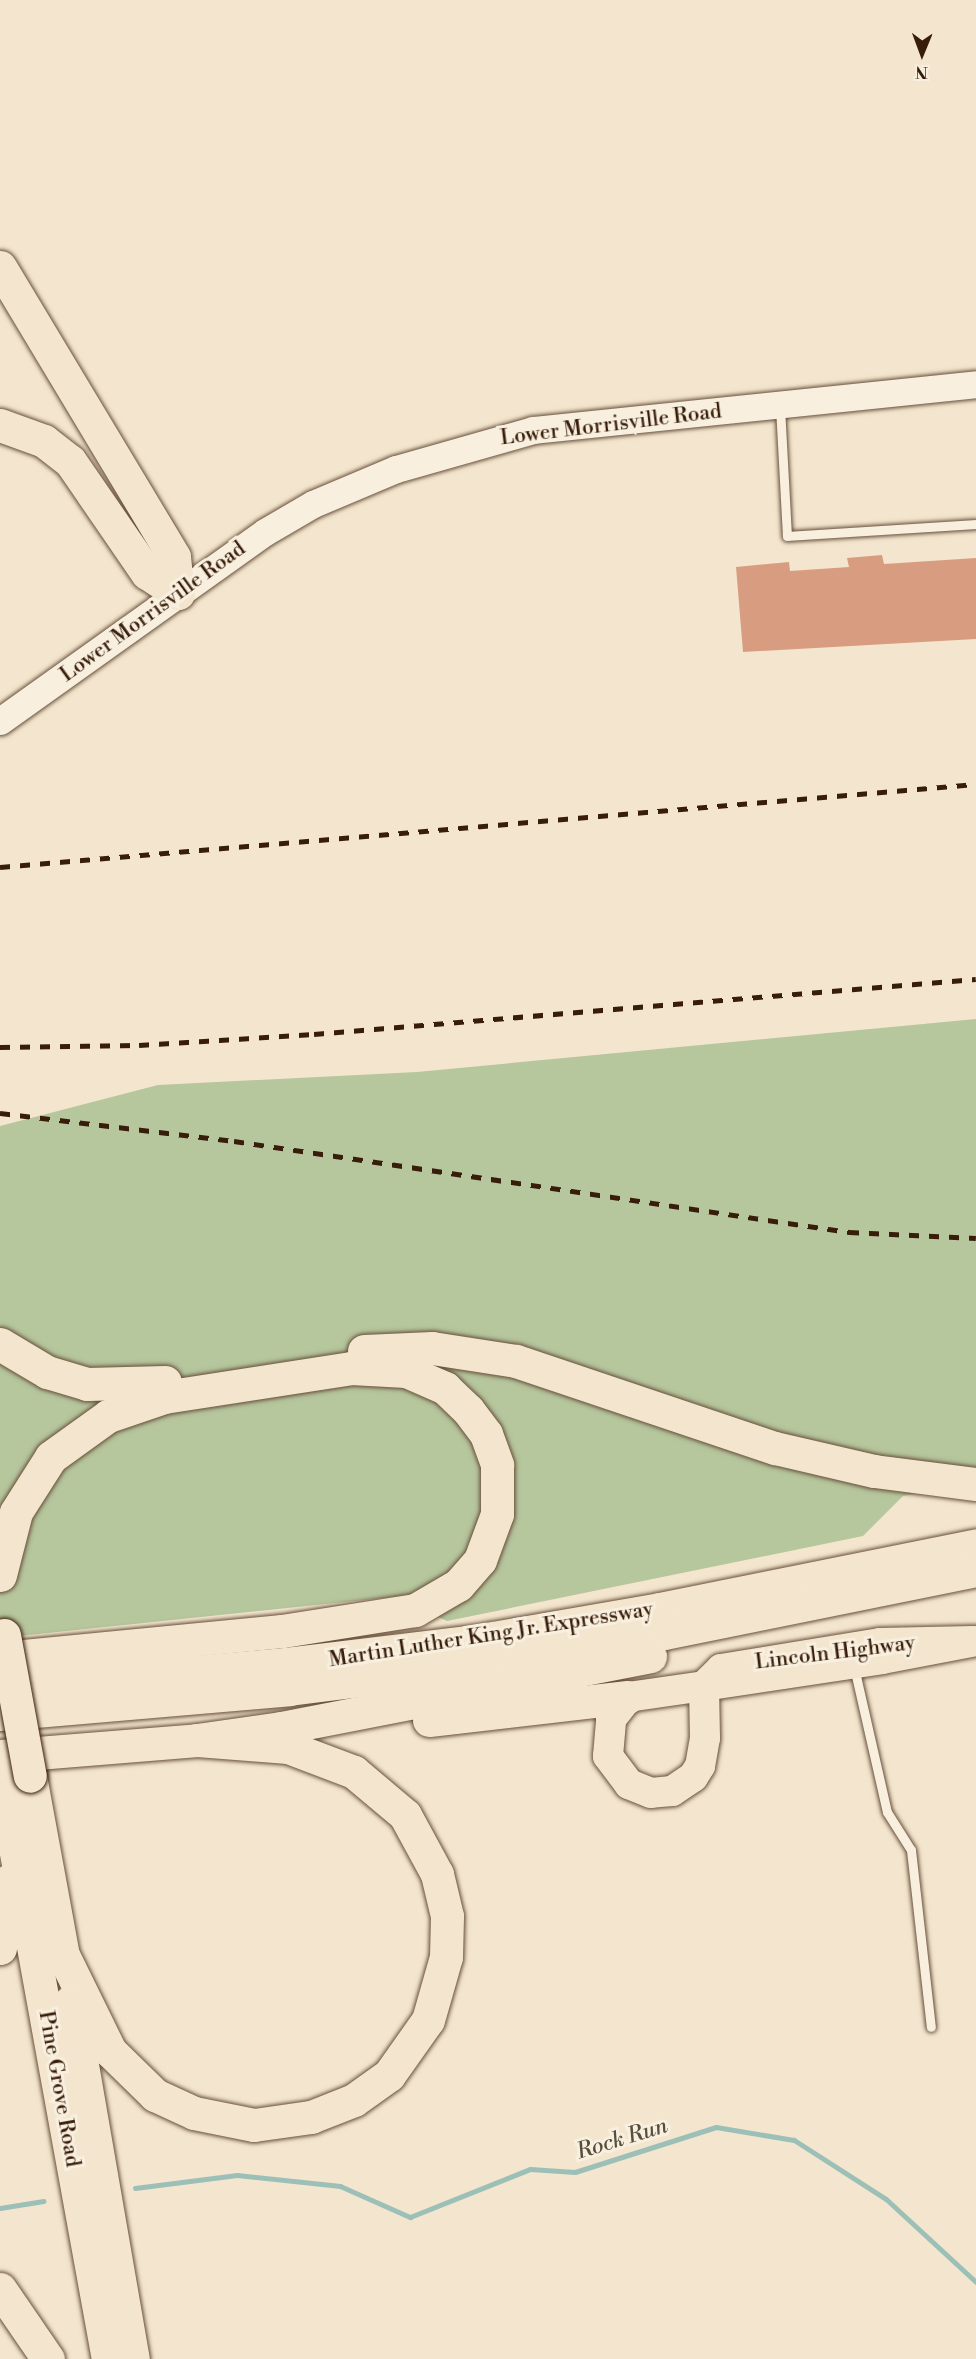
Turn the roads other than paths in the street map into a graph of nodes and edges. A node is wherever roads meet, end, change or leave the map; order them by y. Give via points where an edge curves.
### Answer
1 (0, 267) edge
2 (976, 384) edge
3 (780, 404) junction
4 (0, 425) edge
5 (976, 524) edge
6 (178, 593) junction
7 (0, 721) edge
8 (0, 1344) edge
9 (976, 1484) edge
10 (976, 1545) edge
11 (976, 1570) edge
12 (0, 1575) edge
13 (900, 1586) junction
14 (1, 1636) edge
15 (975, 1645) edge
16 (853, 1663) junction
17 (704, 1686) junction
18 (0, 1689) edge
19 (628, 1697) junction
20 (0, 1714) edge
21 (280, 1728) junction
22 (197, 1740) junction
23 (8, 1769) edge
24 (10, 1818) junction
25 (0, 1948) edge
26 (63, 1955) junction
27 (931, 2027) dead end
28 (0, 2289) edge
29 (48, 2359) edge
30 (108, 2359) edge
31 (133, 2359) edge

1 - 6 highway via 174,557
2 - 3 street, Lower Morrisville Road
3 - 5 lane via 787,536
3 - 6 street, Lower Morrisville Road via 533,430 424,459 313,504
4 - 6 highway via 44,441 70,461 147,573
6 - 7 street, Lower Morrisville Road
8 - 9 highway via 47,1372 87,1384 121,1386 377,1350 457,1351 543,1370 775,1449 874,1471
10 - 18 highway, Martin Luther King Jr. Expressway via 660,1609 475,1641 286,1664
11 - 13 highway, Martin Luther King Jr. Expressway
12 - 14 highway via 16,1512 51,1457 97,1422 155,1400 351,1368 392,1368 433,1381 457,1398 486,1434 497,1465 496,1514 480,1560 459,1585 415,1610 270,1632
13 - 20 highway, Martin Luther King Jr. Expressway via 478,1665 289,1689
13 - 21 highway via 615,1666
14 - 23 highway, bridge
15 - 16 main road, Lincoln Highway
15 - 17 main road, Lincoln Highway via 880,1643 730,1666 713,1674
16 - 17 main road, Lincoln Highway
16 - 27 lane via 887,1812 911,1850
17 - 19 main road, Lincoln Highway
17 - 19 main road via 705,1738 700,1766 684,1785 662,1793 629,1784 608,1756 611,1719
19 - 21 highway via 336,1730
21 - 22 highway
22 - 23 highway
22 - 26 highway via 268,1744 330,1761 371,1784 405,1815 437,1874 447,1916 443,1977 417,2038 389,2075 332,2110 272,2124 213,2119 155,2095 123,2067 97,2031
23 - 24 highway
23 - 26 highway
24 - 25 highway via 9,1905
24 - 30 highway, Pine Grove Road
26 - 31 highway, Pine Grove Road
28 - 29 highway

